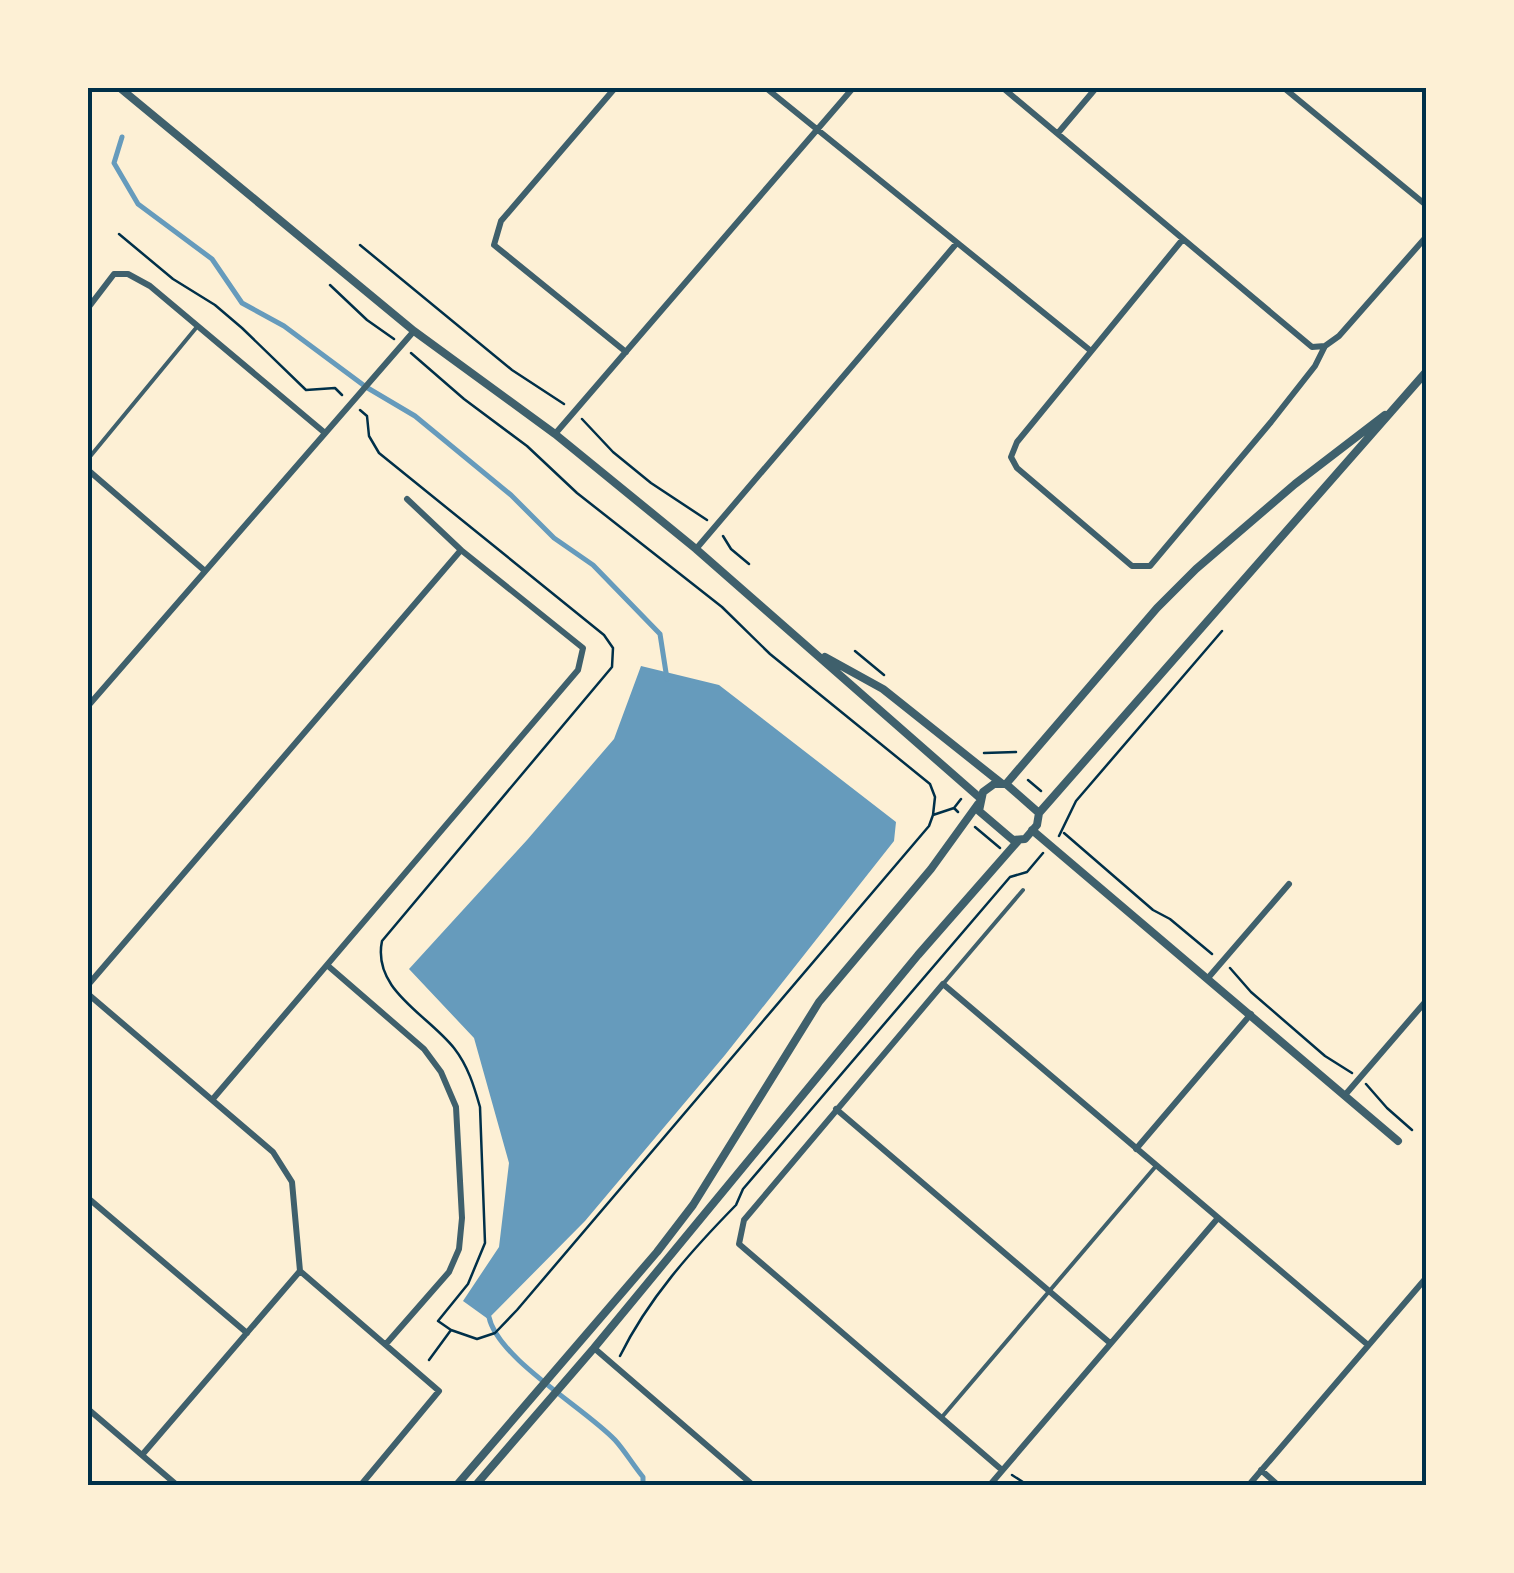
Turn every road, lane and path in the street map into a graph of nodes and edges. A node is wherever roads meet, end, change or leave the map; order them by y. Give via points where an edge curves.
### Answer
1 (120, 88) edge
2 (616, 88) edge
3 (766, 88) edge
4 (853, 88) edge
5 (1003, 88) edge
6 (1096, 88) edge
7 (1288, 89) edge
8 (817, 130) junction
9 (1058, 134) junction
10 (1426, 205) edge
11 (119, 234) dead end
12 (1426, 237) edge
13 (1183, 239) junction
14 (956, 244) junction
15 (360, 246) dead end
16 (330, 285) dead end
17 (88, 308) edge
18 (198, 326) junction
19 (414, 331) junction
20 (402, 345) junction
21 (1325, 346) junction
22 (1091, 351) junction
23 (626, 352) junction
24 (1426, 372) edge
25 (351, 403) junction
26 (1394, 408) junction
27 (574, 412) junction
28 (325, 433) junction
29 (555, 434) junction
30 (88, 459) edge
31 (88, 470) edge
32 (407, 499) dead end
33 (714, 526) junction
34 (696, 549) junction
35 (461, 550) junction
36 (750, 564) dead end
37 (204, 572) junction
38 (1222, 631) dead end
39 (812, 650) junction
40 (88, 706) edge
41 (998, 755) dead end
42 (1017, 771) junction
43 (1004, 783) junction
44 (1051, 799) junction
45 (979, 801) junction
46 (954, 808) dead end
47 (1039, 813) junction
48 (934, 814) junction
49 (1068, 814) junction
50 (1032, 830) junction
51 (1018, 841) junction
52 (1027, 872) dead end
53 (1288, 884) dead end
54 (1023, 890) dead end
55 (1222, 961) junction
56 (327, 965) junction
57 (1208, 978) junction
58 (88, 984) edge
59 (943, 984) junction
60 (88, 994) edge
61 (1426, 1002) edge
62 (1250, 1014) junction
63 (1360, 1078) junction
64 (1345, 1095) junction
65 (212, 1100) junction
66 (836, 1109) junction
67 (1412, 1130) dead end
68 (1398, 1140) dead end
69 (1136, 1148) junction
70 (1156, 1166) junction
71 (88, 1198) edge
72 (1218, 1218) junction
73 (300, 1271) junction
74 (1426, 1278) edge
75 (1049, 1292) junction
76 (451, 1330) junction
77 (248, 1333) junction
78 (386, 1344) junction
79 (1110, 1344) junction
80 (1368, 1345) junction
81 (594, 1348) junction
82 (430, 1360) dead end
83 (615, 1366) junction
84 (88, 1409) edge
85 (942, 1418) junction
86 (142, 1455) junction
87 (1002, 1470) junction
88 (1261, 1470) junction
89 (178, 1486) edge
90 (360, 1486) edge
91 (456, 1486) edge
92 (475, 1486) edge
93 (754, 1486) edge
94 (990, 1486) edge
95 (1030, 1486) edge
96 (1248, 1486) edge
97 (1280, 1486) edge

1 - 19 street
2 - 23 street via 500,221 494,246
3 - 8 street
4 - 8 street
5 - 9 street
6 - 9 street
7 - 10 street
8 - 14 street
8 - 23 street
9 - 13 street
11 - 25 path via 242,328 306,390 335,388
12 - 21 street
13 - 21 street via 1312,348
13 - 22 street
14 - 22 street
14 - 33 street
15 - 27 path
16 - 20 path
17 - 18 street via 114,274 128,274
18 - 28 street
18 - 30 lane
19 - 20 street
19 - 29 street
20 - 25 street
20 - 48 path via 930,784
21 - 22 street via 1271,422 1150,566 1132,566 1011,457 1016,442
23 - 27 street
24 - 26 street
25 - 28 street
25 - 76 path via 367,416 379,454 613,648 612,667 382,941 386,980 456,1051 480,1107 485,1243 477,1268 438,1320
26 - 42 street via 1196,569
26 - 44 street
27 - 29 street
27 - 33 path via 650,483
28 - 37 street
29 - 34 street
31 - 37 street
32 - 35 street
33 - 34 street
33 - 36 path
34 - 39 street
35 - 56 street via 583,648 578,670
35 - 58 street
37 - 40 street
38 - 49 path
39 - 43 street via 883,689
39 - 45 street
41 - 42 path
42 - 43 street
42 - 44 path
43 - 45 street via 988,787
43 - 47 street
44 - 47 street
44 - 49 path
45 - 51 street via 982,816
45 - 91 street via 818,1002 657,1252
46 - 48 path
47 - 50 street
48 - 76 path via 517,1310 478,1340
49 - 55 path via 1063,832
50 - 51 street
50 - 57 street
51 - 81 street
52 - 83 path via 1010,877 744,1189 643,1313
53 - 55 street
54 - 59 lane
55 - 57 street
55 - 63 path via 1324,1056
56 - 65 street
56 - 78 street via 424,1049 456,1108 460,1249 449,1272
57 - 62 street
59 - 66 street
59 - 69 street
60 - 65 street
61 - 63 street
62 - 64 street
62 - 69 street
63 - 64 street
63 - 67 path
64 - 68 street
65 - 73 street via 273,1152 292,1182
66 - 75 street
66 - 85 street via 744,1220 739,1244
69 - 70 street
70 - 72 street
70 - 75 lane
71 - 77 street
72 - 79 street
72 - 80 street
73 - 77 street
73 - 78 street
74 - 80 street
75 - 79 street
75 - 85 lane
76 - 82 path
77 - 86 street
78 - 90 street via 440,1391
79 - 87 street
80 - 88 street
81 - 83 street
81 - 92 street
83 - 93 street
84 - 86 street
85 - 87 street
86 - 89 street
87 - 94 street
87 - 95 path
88 - 96 street
88 - 97 street

